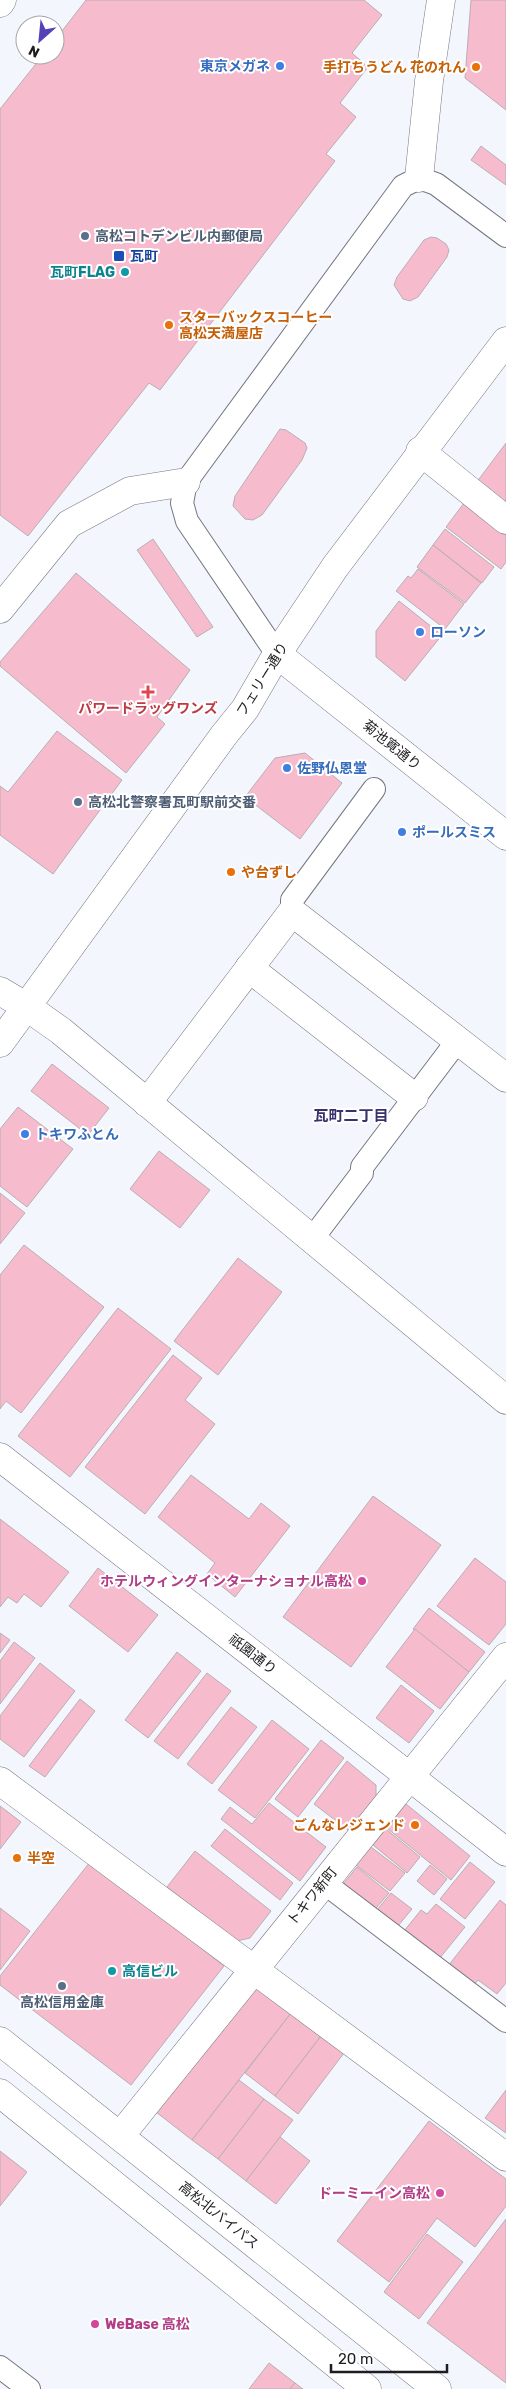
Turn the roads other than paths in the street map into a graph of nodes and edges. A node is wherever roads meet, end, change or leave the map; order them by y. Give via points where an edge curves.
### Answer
1 (441, 0) edge
2 (419, 178) junction
3 (506, 236) edge
4 (506, 340) edge
5 (420, 451) junction
6 (186, 482) junction
7 (506, 520) edge
8 (0, 609) edge
9 (277, 654) junction
10 (374, 789) dead end
11 (506, 836) edge
12 (292, 912) junction
13 (249, 968) junction
14 (0, 991) edge
15 (27, 1008) junction
16 (458, 1040) junction
17 (0, 1043) edge
18 (506, 1078) edge
19 (414, 1097) junction
20 (147, 1103) junction
21 (312, 1239) junction
22 (506, 1400) edge
23 (0, 1457) edge
24 (504, 1663) edge
25 (409, 1776) junction
26 (0, 1780) edge
27 (506, 1852) edge
28 (323, 1882) junction
29 (253, 1969) junction
30 (506, 2021) edge
31 (0, 2041) edge
32 (0, 2093) edge
33 (120, 2136) junction
34 (506, 2157) edge
35 (0, 2367) edge
36 (28, 2389) edge
37 (367, 2389) edge
38 (437, 2389) edge

1 - 2 main road
2 - 3 lane via 436,184
2 - 6 lane via 404,186
4 - 5 main road, フェリー通り
5 - 7 main road
5 - 9 main road, フェリー通り
6 - 8 main road via 130,492 69,524
6 - 9 lane via 182,502 186,521
9 - 11 main road, 菊池寛通り
9 - 15 main road, フェリー通り via 245,709
10 - 12 lane via 292,900
12 - 13 main road
12 - 16 main road
13 - 19 main road
13 - 20 main road
14 - 15 main road
15 - 17 main road, フェリー通り
15 - 20 main road via 61,1031
16 - 18 main road
16 - 19 lane
19 - 21 lane
20 - 21 main road
21 - 22 main road
23 - 25 main road, 祇園通り
24 - 25 main road, トキワ新町
25 - 27 main road, 祇園通り
25 - 28 main road, トキワ新町
26 - 29 main road
28 - 29 main road, トキワ新町
28 - 30 lane
29 - 33 main road, トキワ新町
29 - 34 main road
31 - 33 main road, 高松北バイパス
32 - 37 main road
33 - 38 main road, 高松北バイパス
35 - 36 lane

